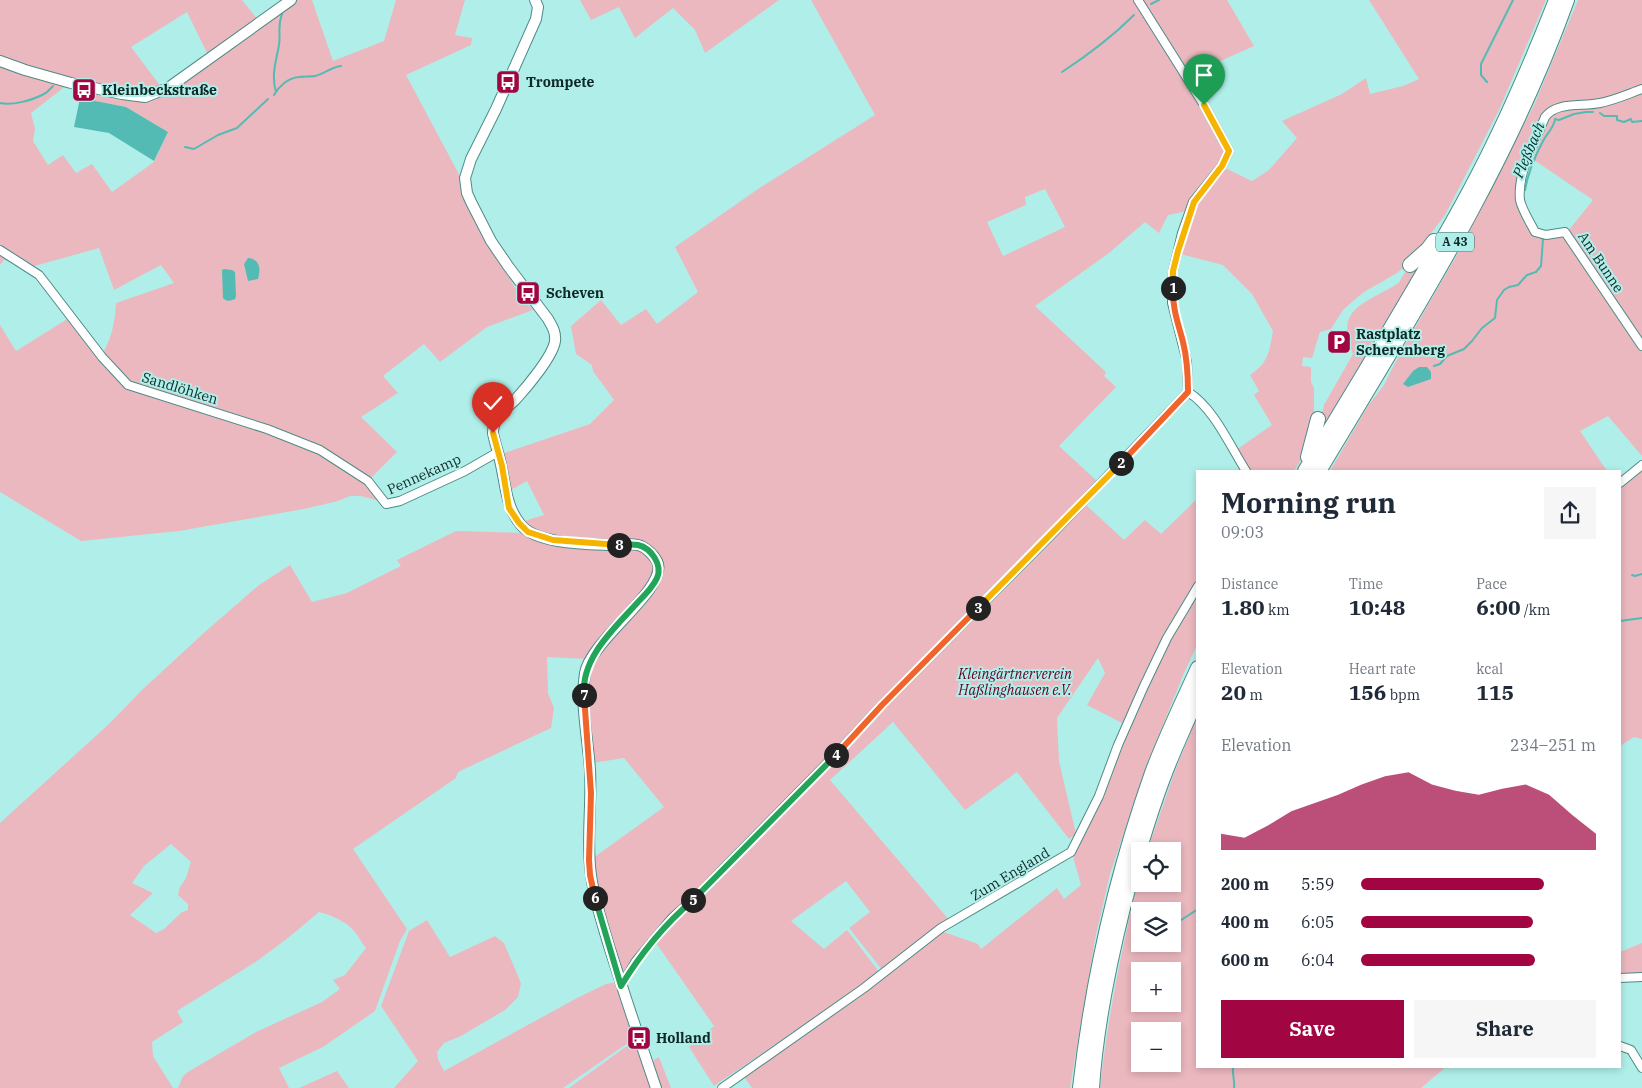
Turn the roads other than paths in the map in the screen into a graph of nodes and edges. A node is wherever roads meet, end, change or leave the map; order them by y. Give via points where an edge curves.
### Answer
1 (292, 0) edge
2 (535, 0) edge
3 (1138, 0) edge
4 (1556, 0) edge
5 (1567, 0) edge
6 (0, 61) edge
7 (1642, 89) edge
8 (1464, 202) junction
9 (0, 250) edge
10 (1410, 265) dead end
11 (1642, 346) edge
12 (1188, 392) junction
13 (1318, 419) dead end
14 (498, 452) junction
15 (1642, 465) edge
16 (1245, 470) edge
17 (1304, 470) edge
18 (1305, 470) edge
19 (1320, 470) edge
20 (1621, 482) edge
21 (386, 504) joint
22 (1196, 589) edge
23 (1196, 673) edge
24 (1196, 701) edge
25 (1642, 977) edge
26 (1621, 978) edge
27 (621, 986) junction
28 (1621, 1046) edge
29 (1642, 1068) edge
30 (656, 1088) edge
31 (722, 1088) edge
32 (1080, 1088) edge
33 (1092, 1088) edge

1 - 6 main road via 168,88 145,97 71,83
2 - 14 main road via 538,7 536,19 465,178 467,193 491,241 554,329 555,343 545,362 494,424
3 - 12 street via 1229,151 1222,166 1194,202 1173,271 1172,303 1187,362
4 - 8 highway, A 43 via 1506,120
5 - 19 highway, A 43 via 1552,43 1489,181
7 - 11 street, Am Bunne via 1599,103 1564,106 1549,112 1544,117 1523,173 1520,201 1535,232 1546,235 1566,232
8 - 10 highway via 1428,249
8 - 18 highway, A 43
9 - 21 street, Sandlöhken via 39,275 102,357 128,385 267,429 320,450 368,481
12 - 16 street via 1207,408
12 - 27 street via 672,918
13 - 17 highway
14 - 21 street, Pennekamp via 466,471 400,501
14 - 27 main road via 509,508 528,532 560,541 638,545 658,562 658,577 596,650 586,670 583,689 591,793 590,875
15 - 20 street
22 - 31 street, Zum England via 1144,686 1099,796 1071,852 941,928 864,988
23 - 32 highway via 1153,772 1114,897 1087,1029
24 - 33 highway via 1168,764 1143,836 1108,971
25 - 26 street
27 - 30 main road
28 - 29 street via 1631,1050

